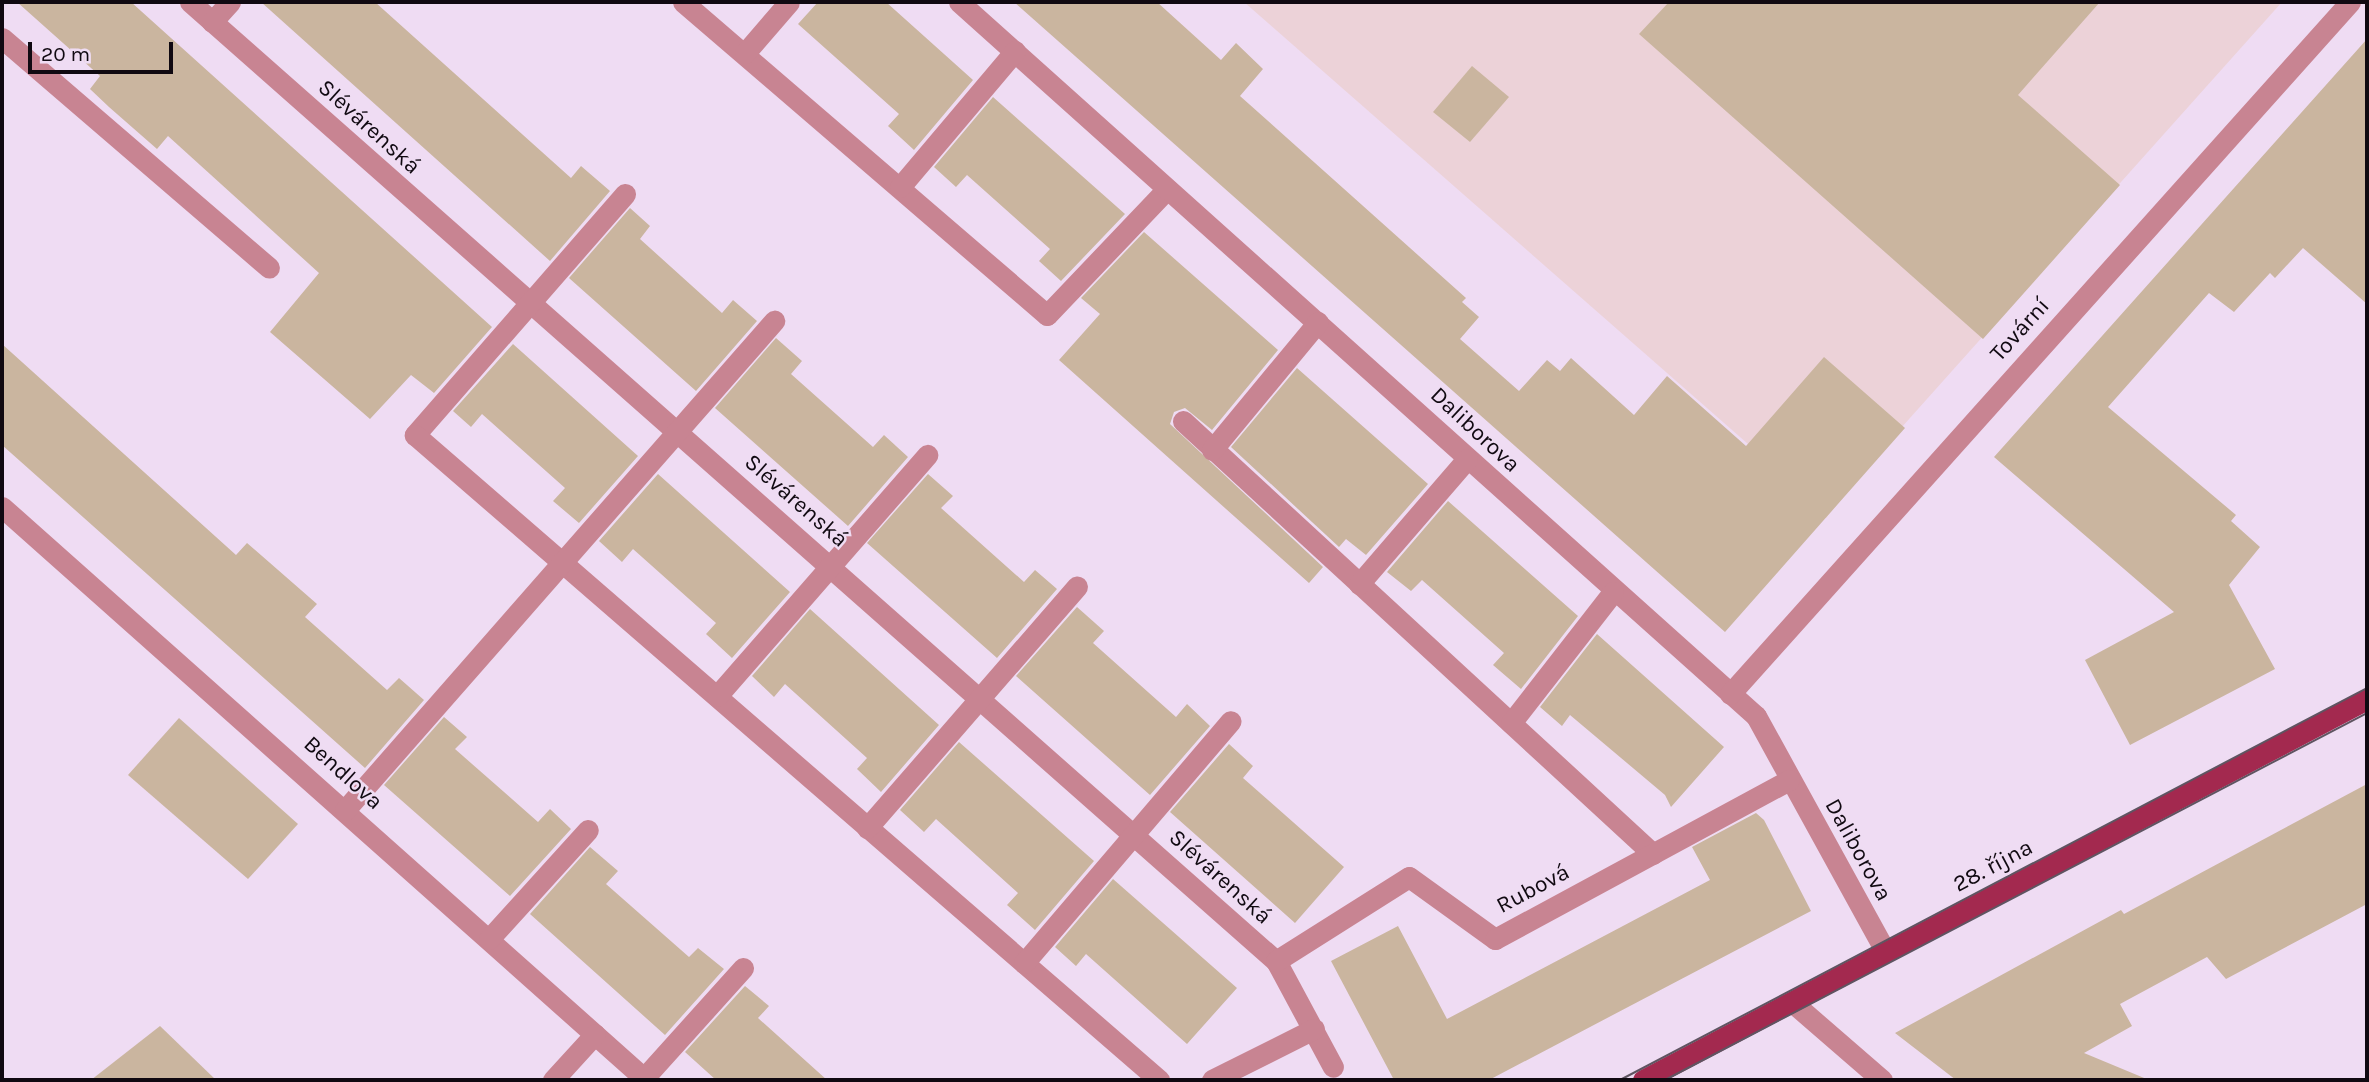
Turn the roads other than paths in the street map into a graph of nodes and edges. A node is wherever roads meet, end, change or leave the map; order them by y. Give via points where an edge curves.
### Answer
1 (190, 2) edge
2 (230, 2) edge
3 (683, 2) edge
4 (789, 2) edge
5 (959, 2) edge
6 (2350, 2) edge
7 (212, 22) junction
8 (2, 38) edge
9 (1015, 51) junction
10 (745, 53) junction
11 (900, 187) junction
12 (1167, 189) junction
13 (625, 194) dead end
14 (269, 268) dead end
15 (528, 304) junction
16 (774, 321) dead end
17 (1318, 321) junction
18 (1183, 421) dead end
19 (679, 433) junction
20 (1212, 450) junction
21 (927, 455) dead end
22 (1467, 459) junction
23 (2, 507) edge
24 (563, 562) junction
25 (831, 566) junction
26 (1359, 584) junction
27 (1077, 586) dead end
28 (1613, 593) junction
29 (1730, 694) junction
30 (717, 696) junction
31 (980, 699) junction
32 (2367, 699) edge
33 (1231, 721) dead end
34 (1511, 723) junction
35 (1789, 780) junction
36 (345, 810) junction
37 (867, 828) junction
38 (588, 830) dead end
39 (1134, 836) junction
40 (1653, 854) junction
41 (489, 939) junction
42 (1886, 952) junction
43 (1276, 961) junction
44 (1024, 963) junction
45 (743, 968) dead end
46 (1792, 1002) junction
47 (1314, 1029) junction
48 (596, 1034) junction
49 (1333, 1067) dead end
50 (645, 1079) edge
51 (553, 1080) edge
52 (1159, 1080) edge
53 (1212, 1080) edge
54 (1643, 1080) edge
55 (1882, 1080) edge

1 - 7 street, Slévárenská
2 - 7 street
3 - 10 street
4 - 10 street
5 - 9 street, Daliborova
6 - 29 street, Tovární
7 - 15 street, Slévárenská
8 - 14 street
9 - 11 street
9 - 12 street, Daliborova
10 - 11 street
11 - 12 street via 1047,315
12 - 17 street, Daliborova
13 - 15 street
15 - 19 street, Slévárenská
15 - 24 street via 415,435
16 - 19 street
17 - 20 street
17 - 22 street, Daliborova
18 - 20 street
19 - 24 street
19 - 25 street, Slévárenská
20 - 26 street
21 - 25 street
22 - 26 street
22 - 28 street, Daliborova
23 - 36 street, Bendlova
24 - 30 street
24 - 36 street
25 - 30 street
25 - 31 street, Slévárenská
26 - 34 street
27 - 31 street
28 - 29 street, Daliborova
28 - 34 street
29 - 35 street, Daliborova via 1755,716
30 - 37 street
31 - 37 street
31 - 39 street, Slévárenská
32 - 42 main road, 28. října
33 - 39 street
34 - 40 street
35 - 40 street, Rubová
35 - 42 street, Daliborova
36 - 41 street, Bendlova
37 - 44 street
38 - 41 street
39 - 43 street, Slévárenská
39 - 44 street
40 - 43 street, Rubová via 1495,939 1409,877
41 - 48 street, Bendlova
42 - 46 main road, 28. října
43 - 47 street, Slévárenská
44 - 52 street
45 - 50 street
46 - 54 main road, 28. října
46 - 55 street
47 - 49 street, Slévárenská
47 - 53 street
48 - 50 street, Bendlova
48 - 51 street

